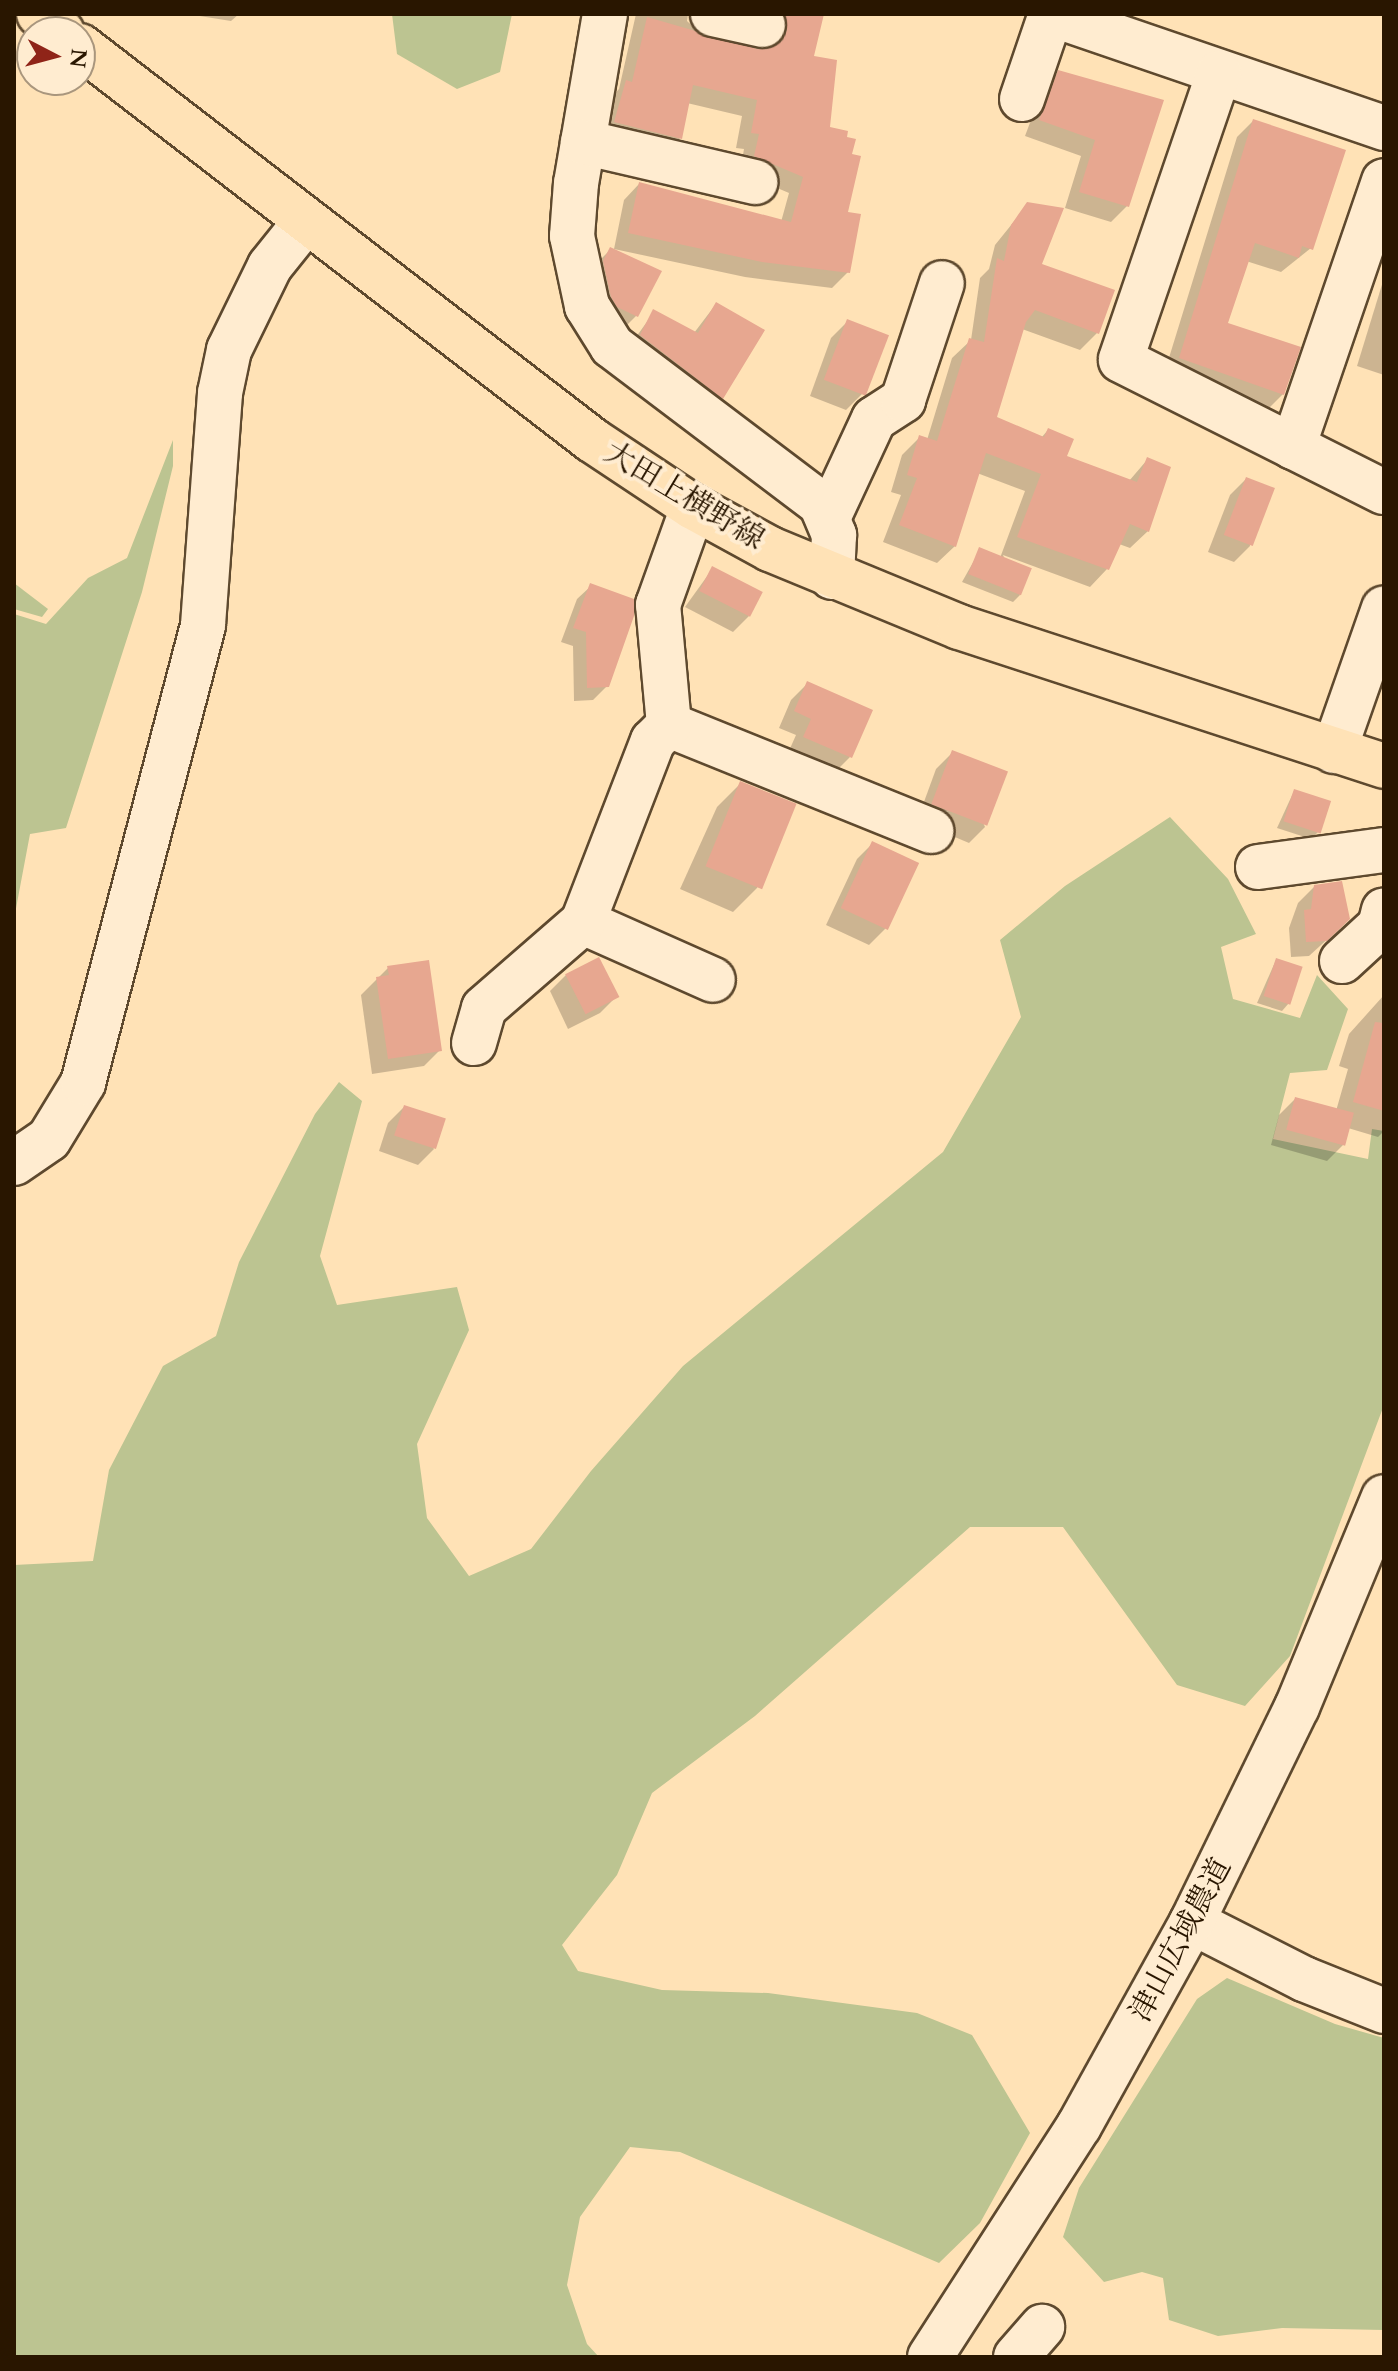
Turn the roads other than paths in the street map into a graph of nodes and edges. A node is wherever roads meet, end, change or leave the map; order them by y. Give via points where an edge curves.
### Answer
1 (605, 14) edge
2 (713, 14) edge
3 (1051, 14) edge
4 (763, 25) dead end
5 (96, 58) edge
6 (1219, 73) junction
7 (1022, 99) dead end
8 (1384, 128) edge
9 (583, 142) junction
10 (1384, 181) edge
11 (755, 182) dead end
12 (306, 221) junction
13 (942, 283) dead end
14 (1293, 447) junction
15 (1384, 492) edge
16 (693, 507) junction
17 (828, 518) junction
18 (832, 577) junction
19 (1384, 608) edge
20 (669, 725) junction
21 (1334, 751) junction
22 (1384, 766) edge
23 (931, 831) dead end
24 (1384, 850) edge
25 (1258, 867) dead end
26 (1384, 910) edge
27 (583, 922) junction
28 (1342, 961) dead end
29 (713, 980) dead end
30 (474, 1043) dead end
31 (14, 1163) edge
32 (1384, 1497) edge
33 (1192, 1922) junction
34 (1384, 2011) edge
35 (930, 2357) edge

1 - 9 street
2 - 4 street
3 - 6 street
3 - 7 street
5 - 12 main road, 大田上横野線
6 - 8 street
6 - 14 street via 1121,360
9 - 11 street
9 - 17 street via 574,260 598,327 612,346 821,504
10 - 14 street
12 - 16 main road, 大田上横野線 via 592,440
12 - 31 street via 270,266 229,350 220,393 203,625 83,1083 49,1139
13 - 17 street via 903,400 874,419
14 - 15 street
16 - 18 main road, 大田上横野線
16 - 20 street via 658,605
17 - 18 street via 836,557
18 - 21 main road, 大田上横野線 via 959,627
19 - 21 street
20 - 23 street
20 - 27 street via 653,741
21 - 22 main road, 大田上横野線
24 - 25 street
26 - 28 street via 1380,926
27 - 29 street
27 - 30 street via 484,1008
32 - 33 street, 津山広域農道 via 1297,1707
33 - 34 street via 1304,1979
33 - 35 street, 津山広域農道 via 1079,2126

